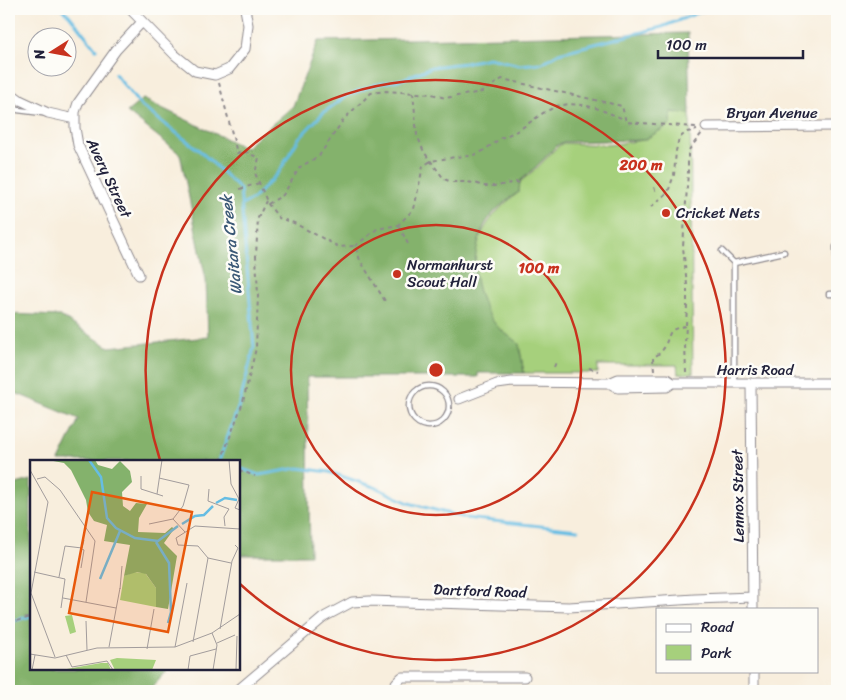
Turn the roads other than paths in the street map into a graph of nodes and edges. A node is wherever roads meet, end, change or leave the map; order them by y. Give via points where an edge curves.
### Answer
1 (130, 9) edge
2 (245, 9) edge
3 (142, 22) junction
4 (9, 92) edge
5 (9, 105) edge
6 (48, 113) junction
7 (75, 119) junction
8 (837, 126) edge
9 (706, 127) road end
10 (836, 246) edge
11 (722, 250) dead end
12 (784, 252) dead end
13 (734, 263) junction
14 (139, 275) dead end
15 (837, 278) edge
16 (829, 294) dead end
17 (837, 294) edge
18 (609, 383) junction
19 (673, 383) junction
20 (734, 384) junction
21 (751, 384) junction
22 (837, 384) edge
23 (459, 399) joint
24 (449, 403) junction
25 (753, 597) junction
26 (753, 608) edge
27 (754, 672) edge
28 (525, 677) dead end
29 (237, 691) edge
30 (396, 691) edge
31 (754, 691) edge

1 - 3 street
2 - 3 street via 248,25 245,49 229,69 215,75 196,71
3 - 7 street, Avery Street via 90,85 78,103
4 - 6 street
5 - 6 lane via 18,110
6 - 7 street
7 - 14 street, Avery Street via 78,145
8 - 9 street, Bryan Avenue
10 - 15 lane
11 - 13 lane
12 - 13 lane
13 - 20 lane
16 - 17 lane
18 - 19 street, Harris Road via 618,379 667,379
18 - 19 street, Harris Road via 618,388 667,387
18 - 23 street, Harris Road via 512,382 497,384
19 - 20 street, Harris Road
20 - 21 street, Harris Road
21 - 22 street, Harris Road
21 - 25 street, Lennox Street
23 - 24 lane
24 - 24 lane via 445,418 433,426 418,423 411,415 409,405 416,391 425,387 440,390
25 - 26 street, Lennox Street
25 - 29 street, Dartford Road via 569,607 352,602 324,617
27 - 31 street
28 - 30 street via 402,677 396,683

